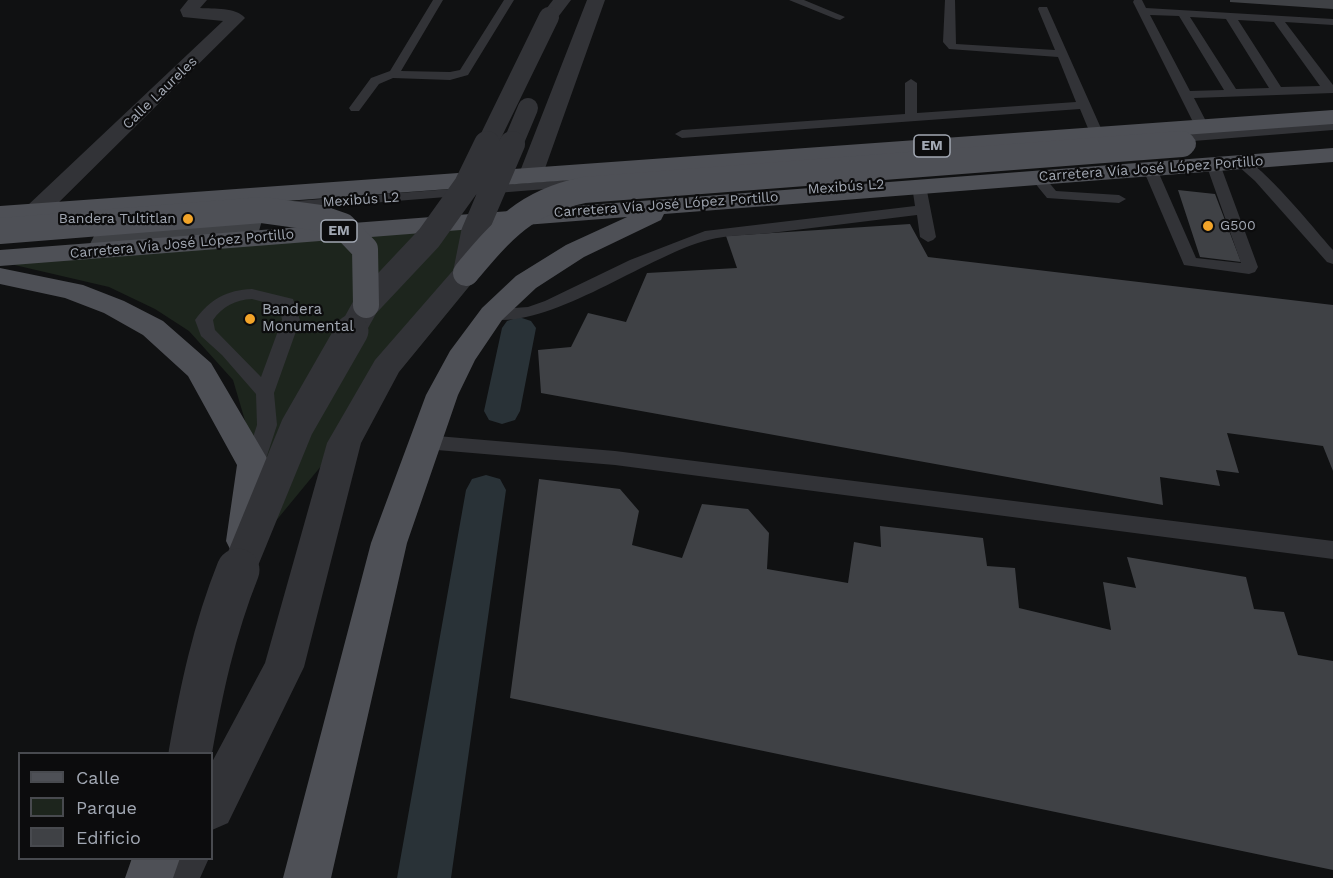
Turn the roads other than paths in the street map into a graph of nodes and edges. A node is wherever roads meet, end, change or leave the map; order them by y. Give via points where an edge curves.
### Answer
1 (198, 0) edge
2 (438, 0) edge
3 (509, 0) edge
4 (570, 0) edge
5 (596, 0) edge
6 (794, 0) edge
7 (950, 0) edge
8 (1140, 6) edge
9 (556, 8) edge
10 (1043, 9) dead end
11 (1182, 13) junction
12 (1230, 16) junction
13 (840, 17) dead end
14 (1277, 19) junction
15 (1329, 22) edge
16 (1333, 31) edge
17 (1061, 54) junction
18 (394, 73) junction
19 (911, 82) dead end
20 (1331, 88) edge
21 (1278, 91) junction
22 (1232, 93) junction
23 (1186, 95) junction
24 (1084, 105) junction
25 (354, 108) dead end
26 (911, 117) junction
27 (1333, 117) edge
28 (1333, 126) edge
29 (682, 134) dead end
30 (1096, 135) junction
31 (1203, 135) junction
32 (1333, 149) edge
33 (1333, 155) edge
34 (1242, 162) junction
35 (1213, 164) junction
36 (1150, 169) junction
37 (531, 174) junction
38 (1037, 177) junction
39 (919, 186) junction
40 (1119, 199) dead end
41 (679, 204) junction
42 (923, 210) junction
43 (36, 211) junction
44 (0, 214) edge
45 (0, 229) edge
46 (928, 237) dead end
47 (0, 253) edge
48 (0, 258) edge
49 (1333, 258) edge
50 (466, 273) junction
51 (0, 276) edge
52 (366, 305) junction
53 (492, 314) junction
54 (265, 393) junction
55 (425, 441) junction
56 (254, 465) junction
57 (1333, 550) edge
58 (190, 752) edge
59 (196, 752) edge
60 (213, 805) edge
61 (155, 860) edge
62 (170, 860) edge
63 (184, 860) edge
64 (148, 878) edge
65 (166, 878) edge
66 (175, 878) edge
67 (307, 878) edge

1 - 43 street, Calle Laureles via 189,13 236,18
2 - 18 lane
3 - 18 lane via 464,72 450,76
4 - 50 street, bridge via 474,233
5 - 37 street
6 - 13 lane
7 - 17 lane via 949,42 954,47
8 - 11 lane
8 - 23 lane
9 - 52 street, bridge via 467,185 429,238
10 - 17 lane
11 - 12 lane
11 - 22 lane
12 - 14 lane
12 - 21 lane
14 - 15 lane
14 - 20 lane
15 - 16 lane
17 - 24 lane
18 - 25 lane via 375,81
19 - 26 lane
20 - 21 lane
21 - 22 lane
22 - 23 lane
23 - 31 lane
24 - 26 lane
24 - 30 lane
26 - 29 lane
27 - 31 main road, EM via 1267,122
28 - 31 lane, Mexibús L2
30 - 31 main road, EM
30 - 37 main road, EM
31 - 45 lane, Mexibús L2
31 - 50 main road, bridge via 604,187 530,208 504,230
32 - 47 lane, Mexibús L2
33 - 34 main road, Carretera Vía José López Portillo / EM
34 - 35 main road, Carretera Vía José López Portillo / EM
34 - 49 lane
35 - 36 main road, Carretera Vía José López Portillo / EM
35 - 36 lane via 1249,269 1190,262
36 - 38 main road, Carretera Vía José López Portillo / EM
37 - 43 main road, EM
38 - 39 main road, Carretera Vía José López Portillo / EM
38 - 40 lane via 1052,195
39 - 41 main road, Carretera Vía José López Portillo / EM
39 - 42 lane
41 - 48 main road, Carretera Vía José López Portillo / EM
41 - 53 main road via 575,251 526,282
42 - 46 lane
42 - 53 lane via 705,236 636,263 550,305 529,312
43 - 44 main road, EM
45 - 52 main road, bridge via 261,210 320,218 343,226 365,249
50 - 60 street via 386,367 344,443 284,667
51 - 56 main road via 73,291 153,328 200,370
52 - 58 street, bridge via 297,427 228,595 205,670
53 - 55 main road via 461,358
54 - 54 lane via 207,332 204,320 224,299 267,294 286,303 291,320
54 - 56 lane via 267,425
55 - 57 lane via 615,458
55 - 67 main road via 389,543
56 - 59 main road via 226,656 213,709
61 - 64 main road
62 - 65 street
63 - 66 street

